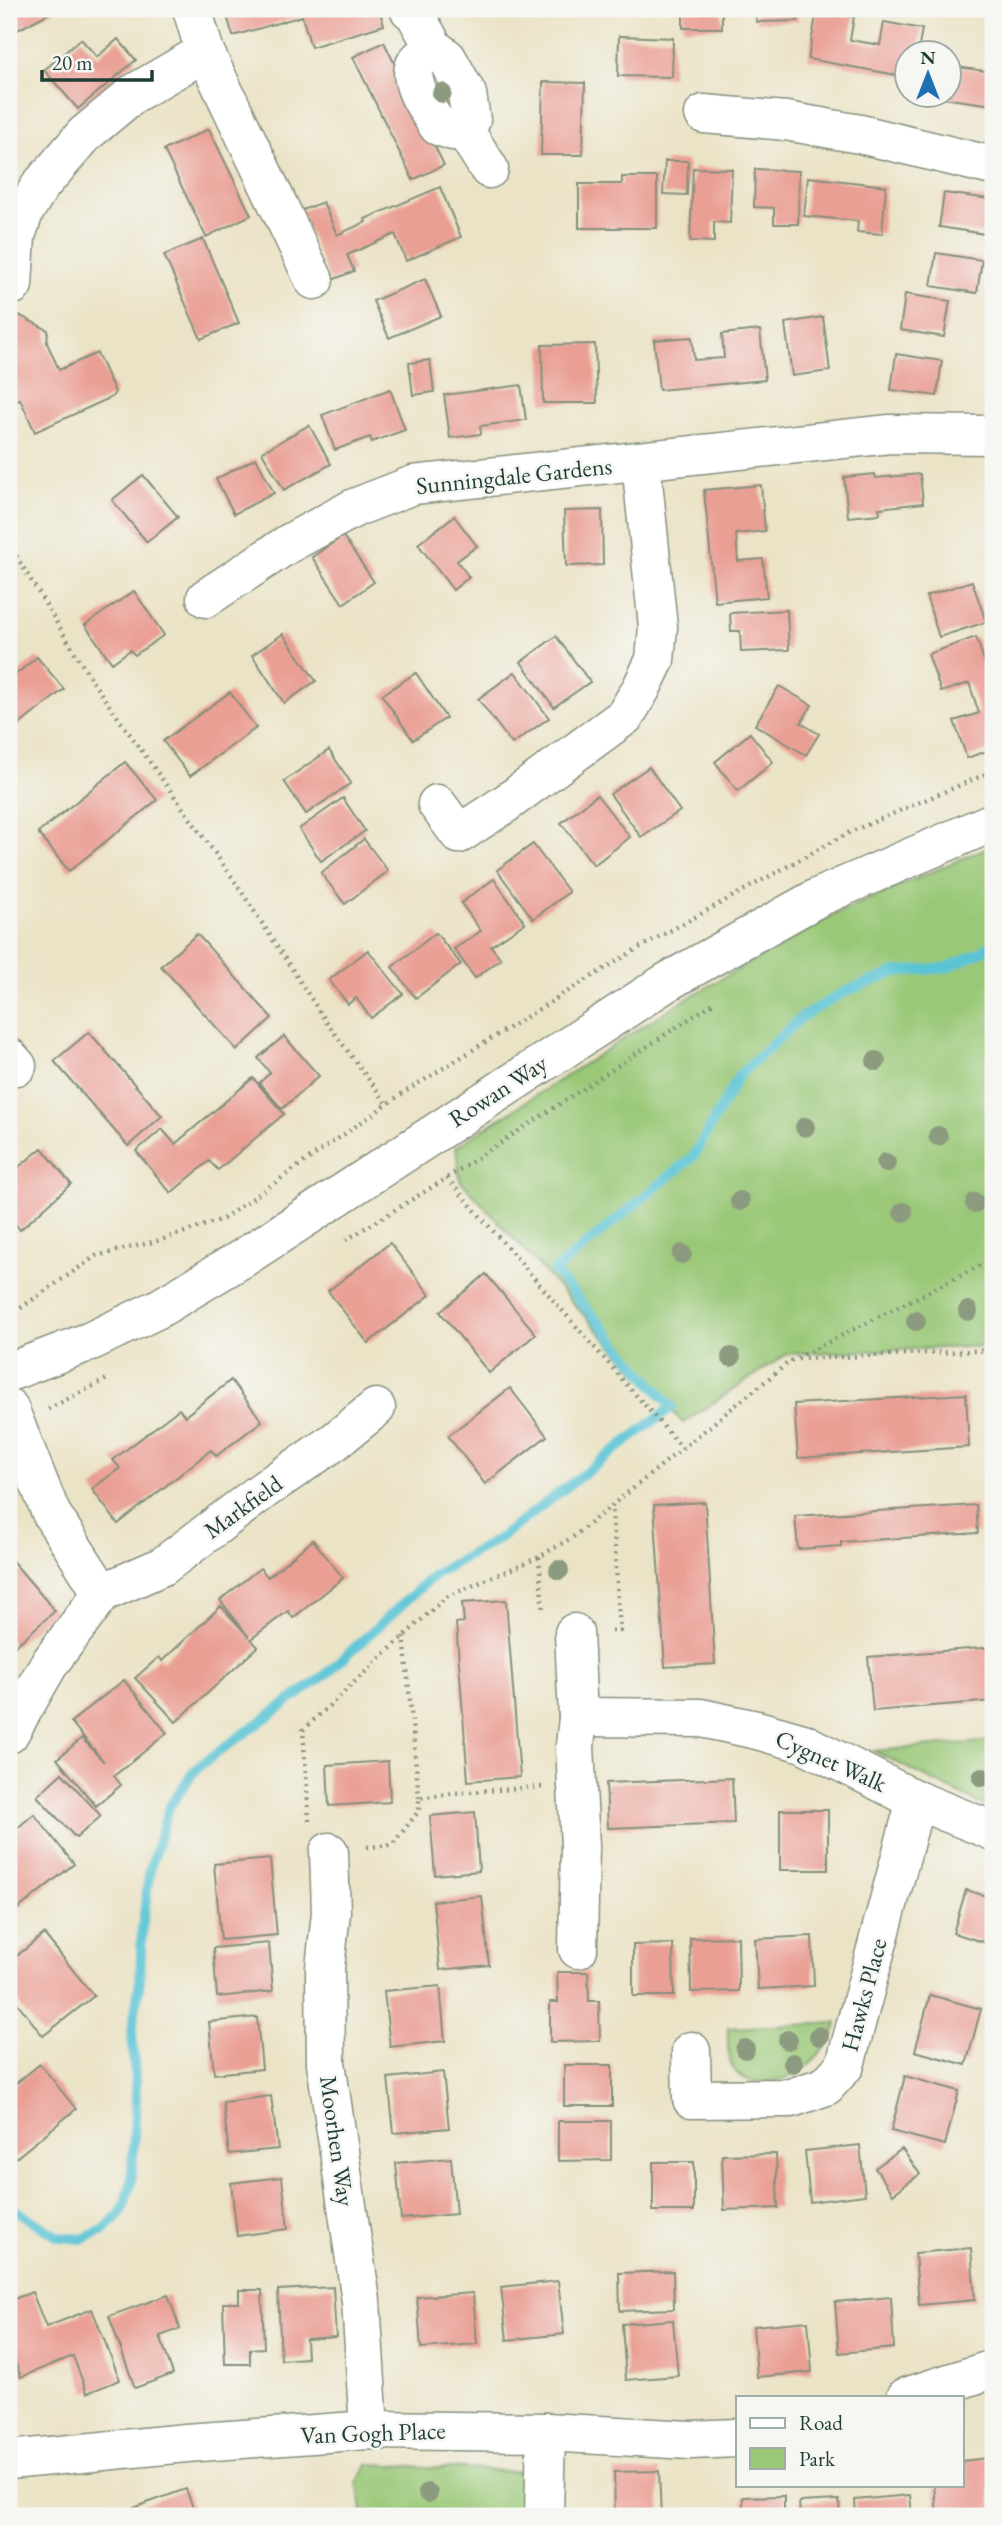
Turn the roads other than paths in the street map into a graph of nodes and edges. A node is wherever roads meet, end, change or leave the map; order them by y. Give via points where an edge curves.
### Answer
1 (192, 9) edge
2 (410, 9) edge
3 (205, 52) junction
4 (704, 114) dead end
5 (993, 166) edge
6 (489, 169) dead end
7 (314, 280) dead end
8 (13, 285) dead end
9 (993, 435) edge
10 (641, 462) junction
11 (206, 598) dead end
12 (437, 804) dead end
13 (993, 822) edge
14 (9, 1372) edge
15 (376, 1408) dead end
16 (13, 1416) edge
17 (102, 1593) junction
18 (574, 1633) road end
19 (578, 1717) junction
20 (9, 1734) edge
21 (916, 1800) junction
22 (993, 1831) edge
23 (329, 1852) road end
24 (578, 1949) dead end
25 (691, 2050) dead end
26 (993, 2369) edge
27 (909, 2396) edge
28 (369, 2430) junction
29 (546, 2432) junction
30 (736, 2438) edge
31 (9, 2460) edge
32 (544, 2516) edge

1 - 3 street
2 - 6 street via 467,94 471,120 465,131
3 - 7 street
3 - 8 street via 133,94 85,134 40,186 16,236
4 - 5 street via 860,134
9 - 10 street, Sunningdale Gardens via 890,434
10 - 11 street, Sunningdale Gardens via 413,485 354,508 288,544
10 - 12 street, Sunningdale Gardens via 658,627 655,660 636,698 625,716 459,834
13 - 14 street, Rowan Way via 819,897 667,982 158,1309
15 - 17 street, Markfield via 163,1566
16 - 17 street via 51,1513
17 - 20 street, Markfield via 50,1664
18 - 19 street
19 - 21 street, Cygnet Walk via 701,1718 757,1730 803,1743
19 - 24 street
21 - 22 street, Cygnet Walk
21 - 25 street, Hawks Place via 845,2065 827,2086 790,2098 692,2099
23 - 28 street, Moorhen Way via 326,2063 361,2301
26 - 27 street
28 - 29 street, Van Gogh Place
28 - 31 street, Van Gogh Place
29 - 30 street, Van Gogh Place
29 - 32 street

